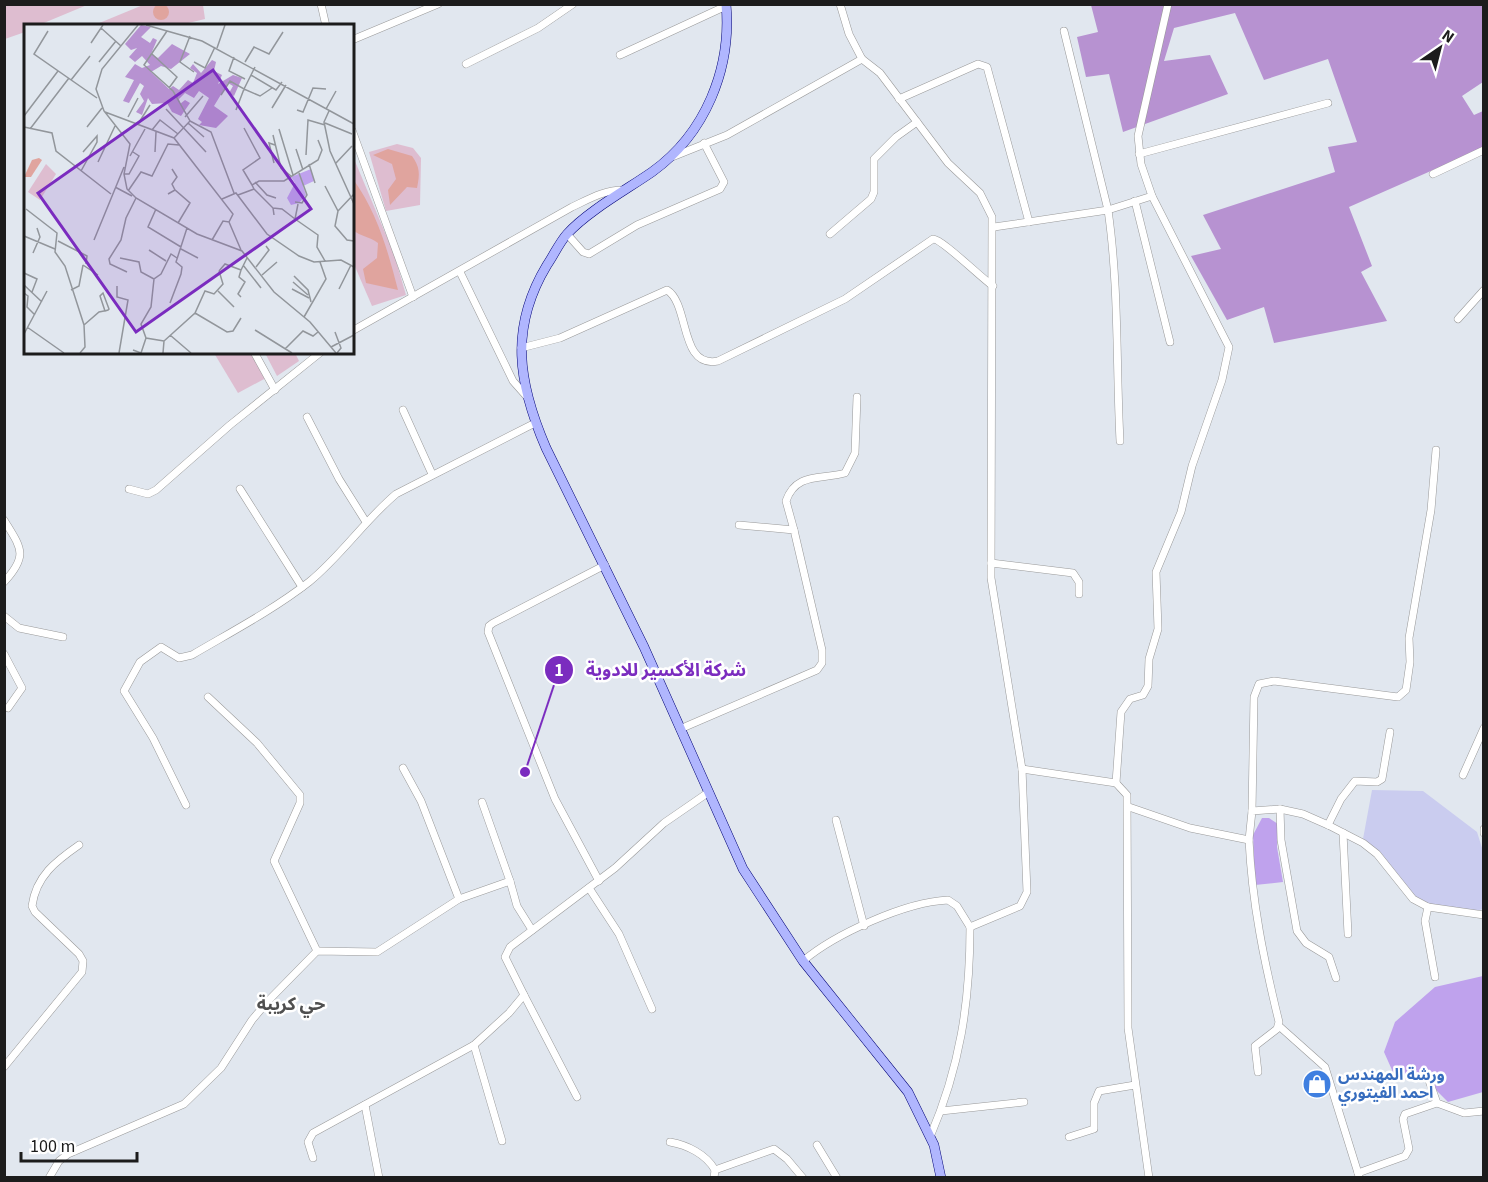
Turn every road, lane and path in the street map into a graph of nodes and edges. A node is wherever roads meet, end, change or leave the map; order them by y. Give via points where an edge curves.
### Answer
1 (321, 4) edge
2 (438, 4) edge
3 (573, 4) edge
4 (1168, 4) edge
5 (726, 5) edge
6 (842, 5) edge
7 (326, 24) edge
8 (1064, 31) dead end
9 (354, 39) edge
10 (620, 55) dead end
11 (861, 59) junction
12 (466, 64) dead end
13 (899, 99) junction
14 (1328, 103) dead end
15 (918, 122) junction
16 (354, 135) edge
17 (704, 143) junction
18 (1484, 150) edge
19 (1139, 154) junction
20 (672, 157) junction
21 (1433, 174) dead end
22 (625, 190) junction
23 (1152, 196) junction
24 (1135, 201) junction
25 (1108, 210) junction
26 (1029, 222) junction
27 (994, 227) junction
28 (567, 234) junction
29 (830, 234) dead end
30 (460, 272) junction
31 (993, 286) junction
32 (1484, 290) edge
33 (413, 297) junction
34 (1458, 319) dead end
35 (354, 330) edge
36 (1170, 342) dead end
37 (521, 348) junction
38 (255, 354) edge
39 (319, 354) edge
40 (275, 390) junction
41 (857, 397) dead end
42 (528, 398) junction
43 (403, 410) dead end
44 (307, 417) dead end
45 (535, 423) junction
46 (1120, 441) dead end
47 (1436, 450) dead end
48 (432, 474) junction
49 (129, 489) dead end
50 (240, 489) dead end
51 (4, 520) edge
52 (366, 522) junction
53 (739, 525) dead end
54 (794, 530) junction
55 (991, 563) junction
56 (604, 565) junction
57 (4, 582) edge
58 (302, 586) junction
59 (1079, 594) dead end
60 (4, 616) edge
61 (63, 636) dead end
62 (4, 654) edge
63 (208, 697) dead end
64 (8, 708) dead end
65 (1484, 728) edge
66 (680, 729) junction
67 (1390, 732) dead end
68 (403, 768) dead end
69 (1022, 769) junction
70 (1463, 775) dead end
71 (1116, 783) junction
72 (709, 792) junction
73 (482, 802) dead end
74 (186, 805) dead end
75 (1129, 807) junction
76 (1280, 809) junction
77 (1252, 811) junction
78 (836, 820) dead end
79 (1328, 825) junction
80 (1343, 833) junction
81 (1249, 840) junction
82 (79, 845) dead end
83 (510, 881) junction
84 (599, 881) junction
85 (590, 888) junction
86 (459, 899) junction
87 (1428, 907) junction
88 (1484, 915) edge
89 (864, 926) junction
90 (970, 927) junction
91 (532, 930) junction
92 (1348, 934) dead end
93 (316, 951) junction
94 (802, 961) junction
95 (1435, 977) dead end
96 (1336, 978) dead end
97 (524, 995) junction
98 (652, 1009) dead end
99 (1279, 1026) junction
100 (474, 1045) junction
101 (4, 1067) edge
102 (1257, 1072) dead end
103 (1427, 1075) dead end
104 (1135, 1085) junction
105 (578, 1097) dead end
106 (1024, 1102) dead end
107 (1437, 1103) junction
108 (365, 1105) junction
109 (941, 1111) junction
110 (1484, 1111) edge
111 (930, 1137) junction
112 (1069, 1137) dead end
113 (502, 1141) dead end
114 (670, 1142) dead end
115 (818, 1145) dead end
116 (313, 1158) dead end
117 (714, 1174) edge
118 (1358, 1175) edge
119 (49, 1178) edge
120 (379, 1178) edge
121 (803, 1178) edge
122 (837, 1178) edge
123 (941, 1178) edge
124 (1149, 1178) edge

1 - 7 street
2 - 9 street
3 - 12 street via 538,28
4 - 19 street via 1141,120
5 - 10 street
5 - 20 main road via 726,42 716,87 698,124
6 - 11 street via 849,34
8 - 25 street
11 - 13 street via 880,73
11 - 17 street via 780,108
13 - 15 street
13 - 26 street via 978,64 987,67
14 - 19 street
15 - 27 street via 948,163 980,193
15 - 29 street via 874,159 871,199
16 - 33 street
17 - 20 street
17 - 28 street via 724,182 720,189 637,225 589,254
18 - 21 street
19 - 23 street
20 - 22 main road
22 - 28 main road
22 - 30 street via 601,194 572,207
23 - 24 street
23 - 71 street via 1229,347 1181,512 1156,572 1158,629 1149,659 1148,686 1143,694 1130,699 1121,712
24 - 25 street
24 - 36 street
25 - 26 street
25 - 46 street via 1116,286
26 - 27 street
27 - 31 street
28 - 37 main road via 531,294
30 - 33 street
30 - 42 street via 513,381
31 - 37 street via 944,242 933,238 845,299 718,361 708,363 699,358 687,335 677,300 667,290 560,338
31 - 55 street
32 - 34 street
33 - 35 street
37 - 42 main road via 521,372
38 - 40 street
39 - 40 street
40 - 49 street via 156,490 148,494
41 - 54 street via 853,460 845,472 795,484 786,501
42 - 45 main road
43 - 48 street
44 - 52 street
45 - 48 street
45 - 56 main road
47 - 77 street via 1431,510 1409,638 1406,690 1398,697 1274,681 1259,684 1254,697
48 - 52 street via 396,494
50 - 58 street
51 - 57 street via 22,554
52 - 58 street
53 - 54 street
54 - 66 street via 822,650 821,666
55 - 59 street via 1073,573 1079,582
55 - 69 street
56 - 66 main road
56 - 84 street via 493,623 488,632 555,799
58 - 74 street via 192,656 180,658 157,648 140,662 126,684 125,697 153,738
60 - 61 street via 20,628
62 - 64 street via 22,688
63 - 93 street via 257,743 300,795 274,861
65 - 70 street
66 - 72 main road
67 - 79 street via 1382,779 1355,781
68 - 86 street via 421,801
69 - 71 street
69 - 90 street via 1026,899 1020,906
71 - 75 street via 1127,795
72 - 84 street via 664,823
72 - 94 main road via 743,869
73 - 83 street
75 - 81 street via 1190,828
75 - 104 street via 1128,1029
76 - 77 street
76 - 79 street
76 - 96 street via 1281,840 1297,931 1306,943 1329,957
77 - 81 street
78 - 89 street
79 - 80 street
80 - 87 street via 1377,854 1403,889
80 - 92 street
81 - 99 street via 1258,934
82 - 101 street via 44,874 32,906 79,954 82,972
83 - 86 street
83 - 91 street
84 - 85 street
85 - 91 street
85 - 98 street via 619,934
86 - 93 street via 377,952
87 - 88 street
87 - 95 street via 1425,921
89 - 90 street via 908,909 948,900 957,906
89 - 94 street via 838,936
90 - 109 street via 970,978 964,1025
91 - 97 street via 510,947 505,957
93 - 119 street via 252,1020 221,1068 184,1104 68,1154
94 - 111 main road via 897,1076
97 - 100 street
97 - 105 street
99 - 102 street via 1255,1046
99 - 118 street via 1325,1067
100 - 108 street
100 - 113 street
103 - 107 street
104 - 112 street via 1099,1091 1094,1103 1094,1129
104 - 124 street
106 - 109 street
107 - 110 street via 1464,1113
107 - 118 street via 1405,1114 1409,1149 1405,1156
108 - 116 street via 313,1133 308,1142
108 - 120 street
109 - 111 street
111 - 123 main road
114 - 117 street via 697,1152 711,1163
115 - 122 street
117 - 121 street via 774,1149

